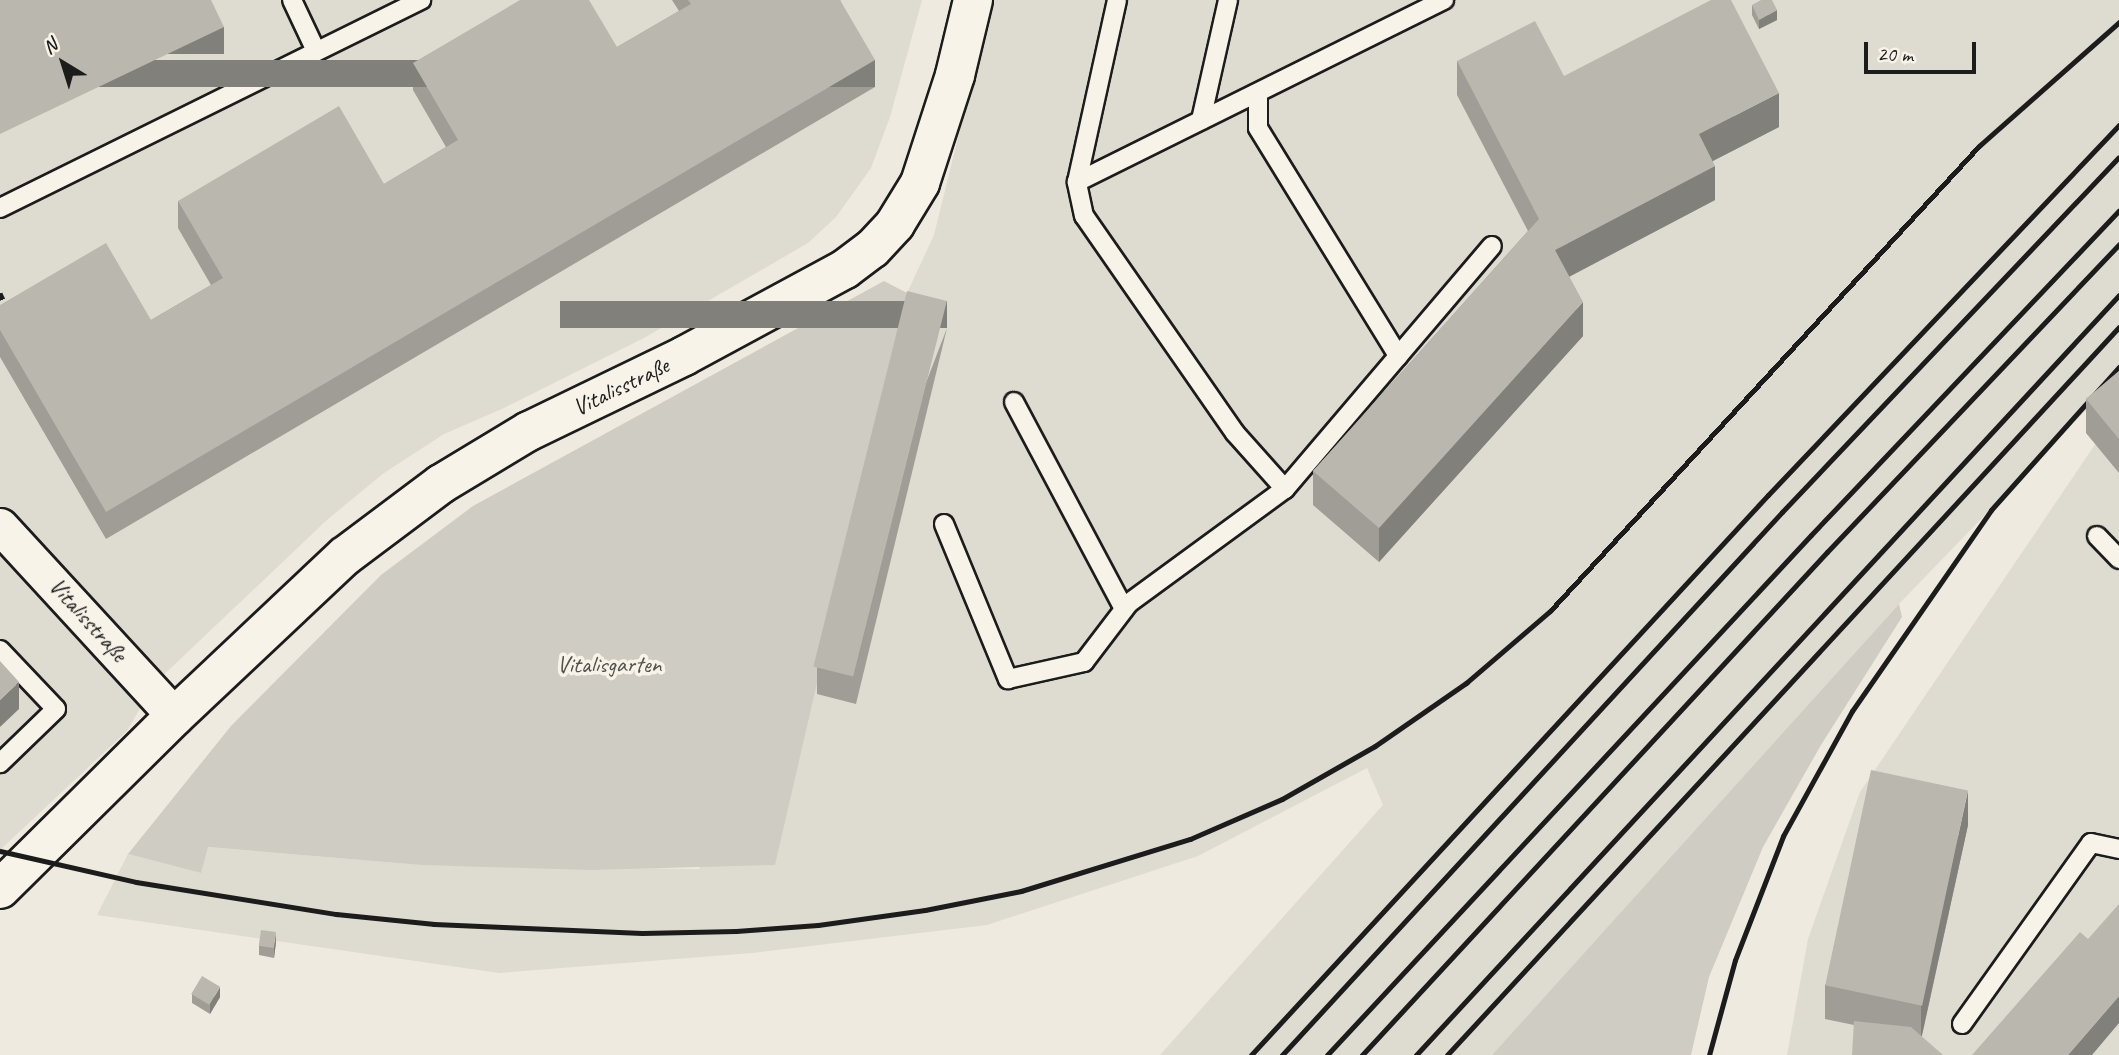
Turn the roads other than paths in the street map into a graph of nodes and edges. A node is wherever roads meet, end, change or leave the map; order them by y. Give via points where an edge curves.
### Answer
1 (292, 0) edge
2 (421, 0) edge
3 (973, 0) edge
4 (1117, 0) edge
5 (1228, 0) edge
6 (1444, 0) edge
7 (316, 51) junction
8 (1258, 93) junction
9 (1201, 120) junction
10 (1077, 182) junction
11 (0, 208) edge
12 (1492, 246) dead end
13 (1398, 356) junction
14 (1014, 402) dead end
15 (1286, 489) junction
16 (944, 524) dead end
17 (0, 526) edge
18 (2097, 536) dead end
19 (2119, 559) edge
20 (1124, 609) junction
21 (0, 650) edge
22 (175, 716) junction
23 (0, 763) edge
24 (2119, 849) edge
25 (0, 889) edge
26 (1962, 1024) dead end

1 - 7 lane
2 - 7 lane
3 - 22 street, Vitalisstraße via 955,75 920,183 895,224 872,249 845,269 696,350 529,431 441,484 345,556
4 - 10 lane
5 - 9 lane
6 - 8 lane
7 - 11 lane
8 - 9 lane
8 - 13 lane via 1258,128
9 - 10 lane
10 - 15 lane via 1084,216 1235,433
12 - 13 lane
13 - 15 lane
14 - 20 lane
15 - 20 lane
16 - 20 lane via 1008,679 1084,662
17 - 22 street, Vitalisstraße
18 - 19 lane
21 - 23 lane via 56,709
22 - 25 street, Vitalisstraße
24 - 26 lane via 2091,843

